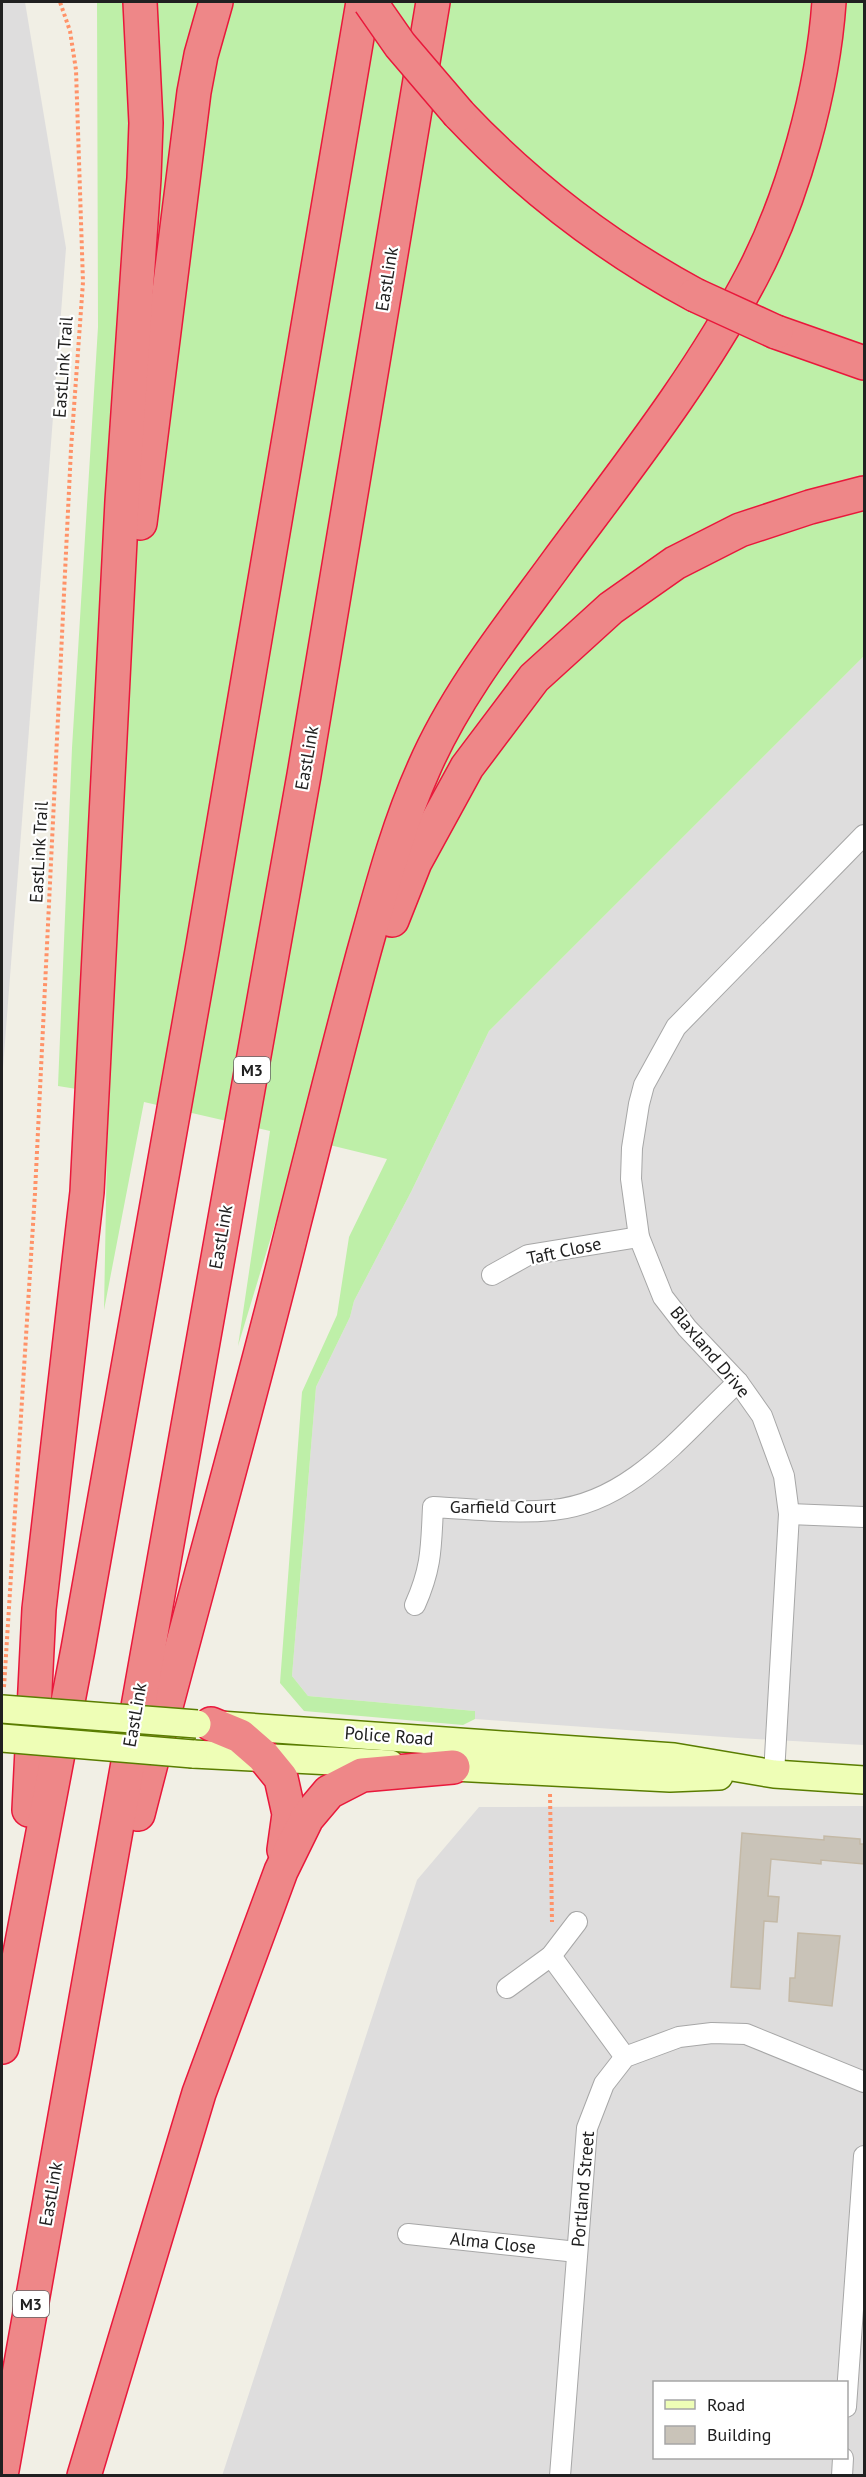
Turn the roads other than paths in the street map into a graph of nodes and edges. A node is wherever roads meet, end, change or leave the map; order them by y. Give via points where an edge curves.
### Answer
1 (140, 2) edge
2 (216, 2) edge
3 (363, 2) edge
4 (370, 2) edge
5 (433, 2) edge
6 (829, 2) edge
7 (864, 363) edge
8 (864, 493) edge
9 (864, 836) edge
10 (105, 852) junction
11 (330, 1075) junction
12 (639, 1237) junction
13 (492, 1275) dead end
14 (738, 1382) junction
15 (789, 1514) junction
16 (864, 1517) edge
17 (415, 1605) dead end
18 (2, 1702) edge
19 (204, 1724) junction
20 (2, 1738) edge
21 (263, 1756) junction
22 (453, 1767) junction
23 (774, 1774) junction
24 (864, 1780) edge
25 (281, 1871) junction
26 (577, 1922) dead end
27 (22, 1937) junction
28 (552, 1954) junction
29 (507, 1988) dead end
30 (2, 2047) edge
31 (625, 2057) junction
32 (864, 2082) edge
33 (62, 2137) junction
34 (864, 2156) edge
35 (408, 2234) dead end
36 (577, 2252) junction
37 (848, 2381) edge
38 (843, 2459) edge
39 (2, 2470) edge
40 (84, 2475) edge
41 (560, 2475) edge
42 (842, 2475) edge

1 - 10 highway via 145,156 122,501
2 - 10 highway via 194,92 134,571
3 - 27 highway via 196,986 78,1650
4 - 7 highway, bridge via 400,45 459,114 550,200 626,254 695,295 776,332
5 - 33 highway, EastLink / M3 via 300,798
6 - 11 highway via 827,33 805,134 754,272 708,352 471,681 426,763 395,838
8 - 11 highway via 740,530 675,563 611,608 534,678 467,767 415,862
9 - 12 street, Blaxland Drive via 676,1027 644,1085 639,1104 631,1179
10 - 27 highway via 87,1192 39,1609
11 - 33 highway via 167,1697
12 - 13 street, Taft Close via 528,1255
12 - 14 street, Blaxland Drive via 663,1297
14 - 15 street, Blaxland Drive via 762,1416 775,1447
14 - 17 street, Garfield Court via 640,1476 595,1501 554,1510 433,1507 430,1562
15 - 16 street
15 - 23 street, Blaxland Drive
18 - 19 main road, Police Road, bridge
19 - 21 highway via 240,1736
19 - 23 main road, Police Road via 674,1757
20 - 21 main road, Police Road, bridge
21 - 22 main road, Police Road
21 - 25 highway via 281,1778 289,1814
22 - 23 main road, Police Road via 670,1778
22 - 25 highway via 362,1775 329,1792 307,1818
23 - 24 main road, Police Road
25 - 40 highway via 199,2093
26 - 28 street
27 - 30 highway
28 - 29 street
28 - 31 street
31 - 32 street via 679,2037 746,2034
31 - 36 street, Portland Street via 604,2084 587,2128
33 - 39 highway, EastLink / M3
34 - 37 street
35 - 36 street, Alma Close
36 - 41 street, Portland Street
38 - 42 street

